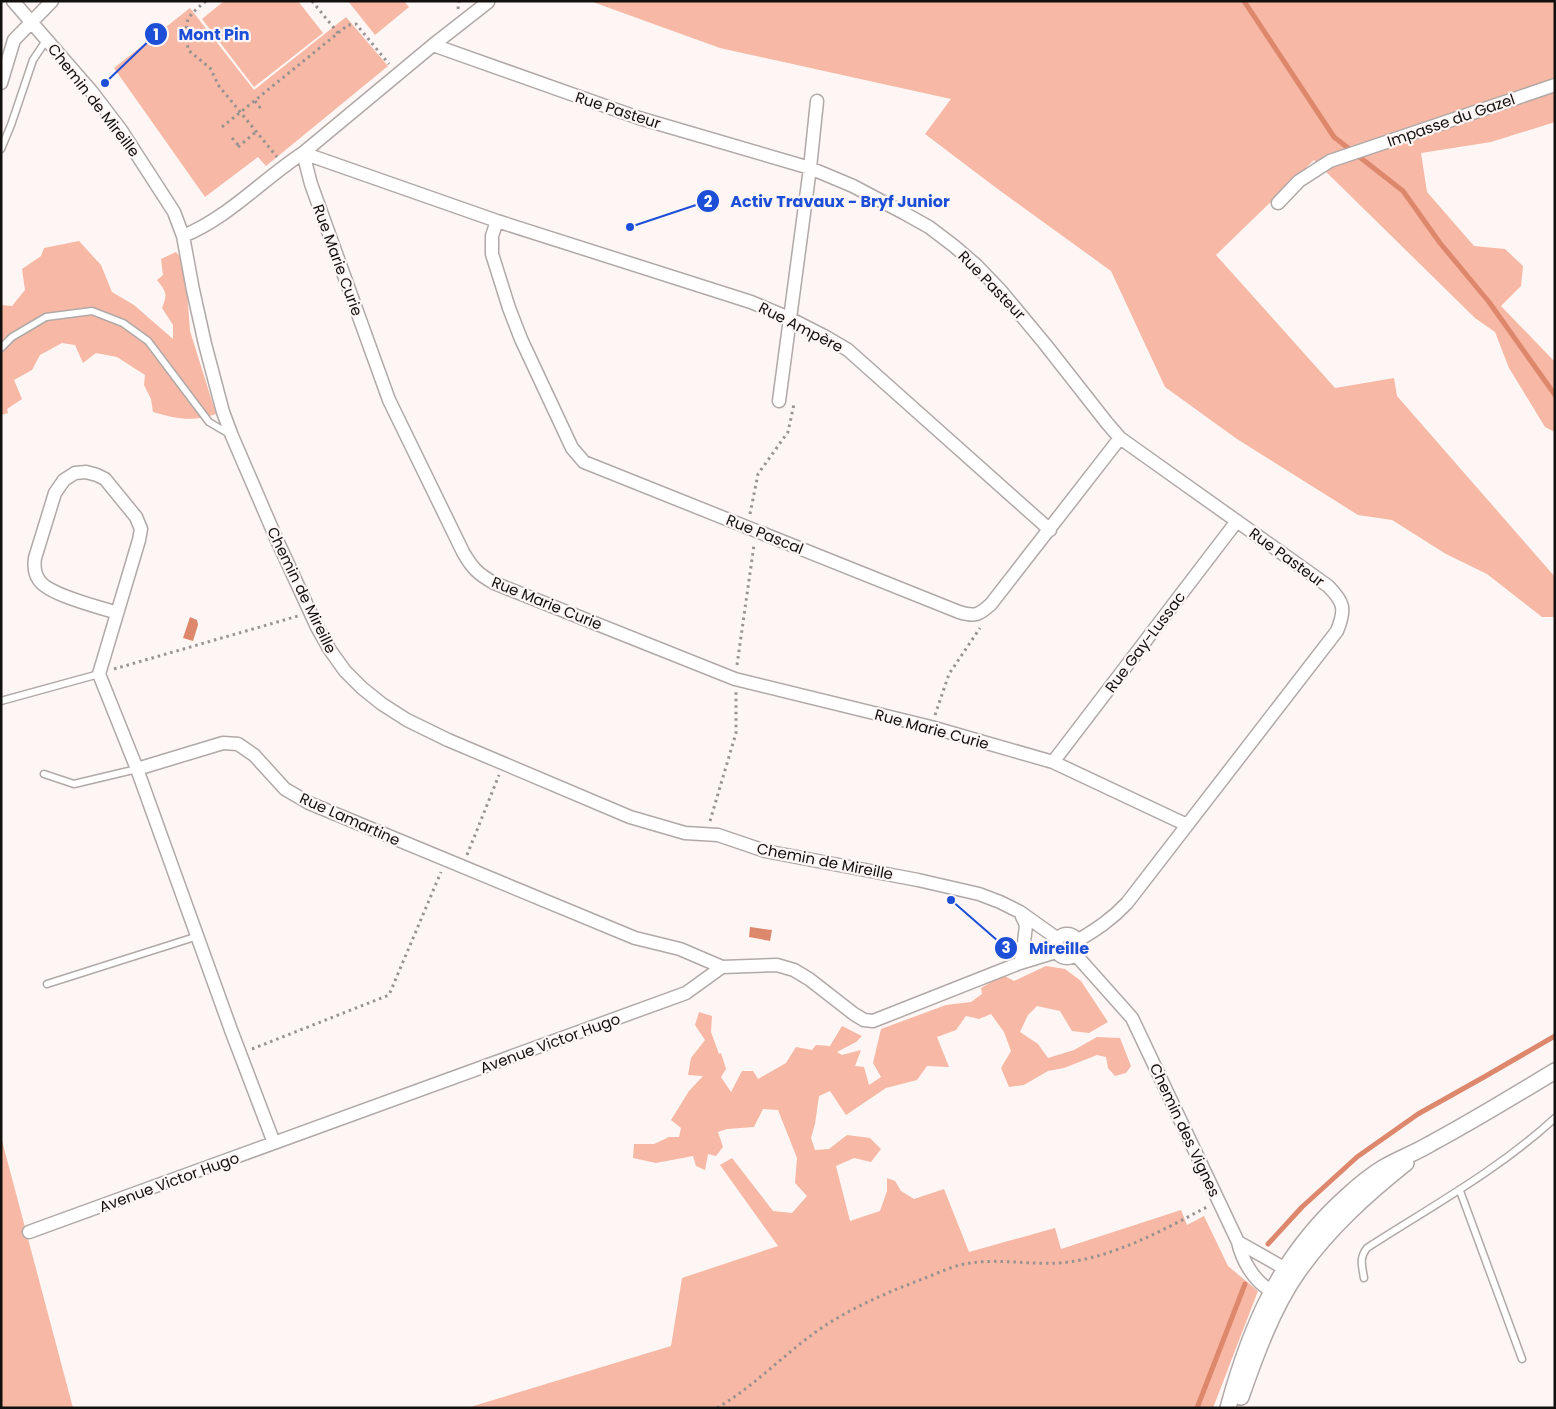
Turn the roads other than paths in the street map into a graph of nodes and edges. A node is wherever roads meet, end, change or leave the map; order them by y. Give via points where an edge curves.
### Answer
1 (13, 1) edge
2 (52, 1) edge
3 (488, 2) edge
4 (31, 22) junction
5 (47, 39) junction
6 (433, 45) junction
7 (1, 83) edge
8 (1555, 85) edge
9 (817, 102) dead end
10 (1, 149) edge
11 (303, 153) junction
12 (810, 168) junction
13 (1278, 203) dead end
14 (497, 222) junction
15 (183, 236) junction
16 (789, 318) junction
17 (1, 348) edge
18 (779, 401) road end
19 (232, 436) junction
20 (1120, 438) junction
21 (1237, 521) junction
22 (1050, 530) junction
23 (117, 613) junction
24 (99, 674) junction
25 (1, 701) edge
26 (1053, 762) junction
27 (137, 769) junction
28 (44, 774) dead end
29 (1187, 825) junction
30 (1020, 912) junction
31 (198, 936) junction
32 (1058, 939) junction
33 (1077, 941) junction
34 (1056, 952) junction
35 (1075, 954) junction
36 (1020, 963) junction
37 (722, 967) junction
38 (47, 984) dead end
39 (1555, 1071) edge
40 (1555, 1118) edge
41 (274, 1144) junction
42 (1429, 1145) junction
43 (1460, 1191) junction
44 (29, 1232) dead end
45 (1238, 1242) junction
46 (1284, 1268) junction
47 (1364, 1278) dead end
48 (1288, 1287) junction
49 (1272, 1291) junction
50 (1522, 1359) dead end
51 (1228, 1408) edge
52 (1236, 1408) edge

1 - 4 street, Chemin de Mireille
2 - 4 street
3 - 6 street
4 - 5 street, Chemin de Mireille
4 - 7 street via 14,40
5 - 10 lane via 33,60
5 - 15 street, Chemin de Mireille via 128,140 174,212
6 - 11 street
6 - 12 street, Rue Pasteur via 640,118
8 - 13 street, Impasse du Gazel via 1330,161 1300,181
9 - 12 street
11 - 14 street
11 - 15 street via 211,223
11 - 26 street, Rue Marie Curie via 310,184 389,400 463,552 479,574 735,679 931,727
12 - 16 street
12 - 20 street, Rue Pasteur via 853,186 929,227 976,265 1001,290
14 - 16 street, Rue Ampère via 752,302
14 - 22 street, Rue Pascal via 492,236 492,254 509,308 572,448 584,462 971,616 981,613 991,604
15 - 19 street, Chemin de Mireille via 205,344
16 - 18 street
16 - 22 street, Rue Ampère via 848,350
17 - 19 lane via 12,337 46,317 92,311 123,323 148,341 209,422
19 - 30 street, Chemin de Mireille via 330,650 362,688 408,720 630,817 685,833 718,835 765,851 962,890
20 - 21 street, Rue Pasteur
20 - 22 street
21 - 26 street, Rue Gay-Lussac
21 - 29 street, Rue Pasteur via 1328,586 1343,605 1343,617 1337,631
23 - 23 street via 140,529 136,517 105,479 97,474 75,473 64,480 55,493 34,568 39,581 50,590
23 - 24 street
24 - 25 lane
24 - 27 street
26 - 29 street, Rue Marie Curie
27 - 28 lane via 74,784
27 - 31 street
27 - 37 street, Rue Lamartine via 223,743 238,744 254,755 285,789 309,803 635,938 680,949
29 - 33 street via 1113,918
30 - 32 street, Chemin de Mireille
30 - 36 street via 1026,925
31 - 38 lane
31 - 41 street
32 - 33 street via 1068,935
32 - 34 street
33 - 35 street
34 - 35 street via 1065,958
34 - 36 street
35 - 45 street, Chemin des Vignes via 1132,1018
36 - 37 street via 873,1021 854,1014 794,970 777,965
37 - 41 street, Avenue Victor Hugo via 686,993
39 - 42 street
40 - 43 lane
41 - 44 street, Avenue Victor Hugo
42 - 46 street via 1383,1168 1358,1186 1317,1226
42 - 48 street via 1356,1204 1316,1248
43 - 47 lane via 1367,1248 1362,1255
43 - 50 lane
45 - 46 street
45 - 49 street, Chemin des Vignes via 1241,1256 1257,1278
46 - 48 street
46 - 49 street
48 - 49 street
48 - 52 street
49 - 51 street via 1251,1336

